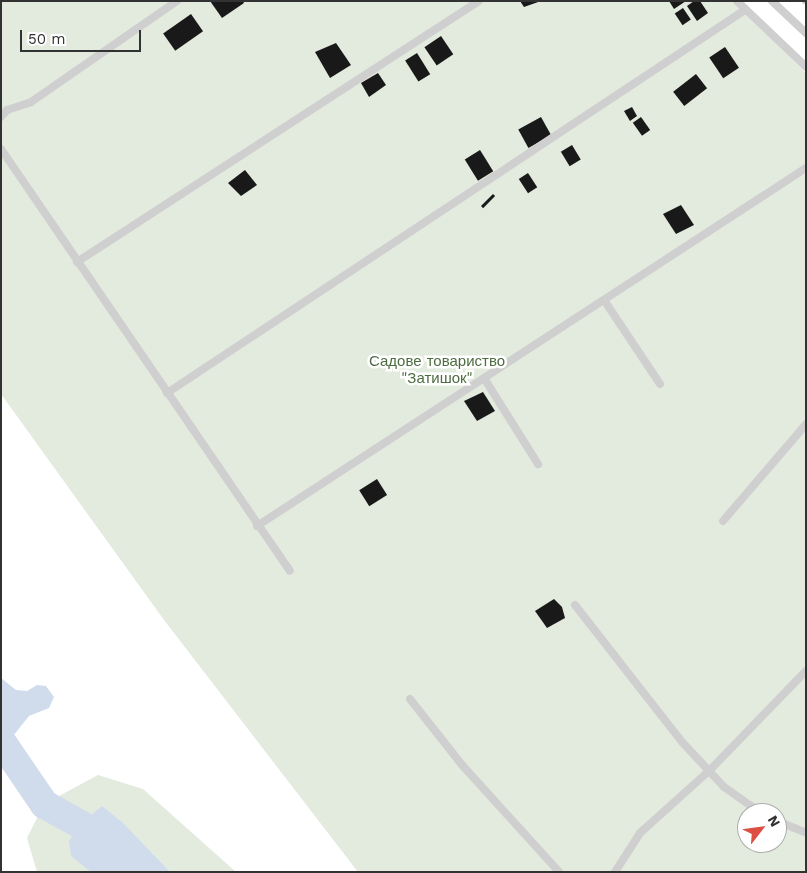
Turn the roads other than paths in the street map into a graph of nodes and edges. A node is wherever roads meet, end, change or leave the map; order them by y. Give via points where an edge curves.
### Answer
1 (177, 1) edge
2 (478, 1) edge
3 (737, 1) edge
4 (772, 1) edge
5 (745, 10) junction
6 (806, 33) edge
7 (806, 67) edge
8 (1, 117) edge
9 (1, 149) edge
10 (806, 168) edge
11 (77, 262) junction
12 (604, 300) junction
13 (484, 378) junction
14 (660, 384) dead end
15 (167, 393) junction
16 (806, 424) edge
17 (538, 464) dead end
18 (723, 521) dead end
19 (257, 526) junction
20 (290, 571) dead end
21 (575, 605) dead end
22 (806, 671) edge
23 (410, 699) dead end
24 (710, 770) junction
25 (747, 803) edge
26 (787, 825) edge
27 (806, 833) edge
28 (559, 872) edge
29 (615, 872) edge

1 - 8 lane via 31,102 7,110
2 - 11 lane
3 - 5 lane
4 - 6 lane
5 - 7 lane
5 - 15 lane
9 - 11 lane
10 - 12 lane
11 - 15 lane
12 - 13 lane
12 - 14 lane
13 - 17 lane
13 - 19 lane
15 - 19 lane
16 - 18 lane
19 - 20 lane
21 - 24 lane via 683,743
22 - 24 lane
23 - 28 lane via 463,766
24 - 25 lane via 724,787
24 - 29 lane via 640,833
26 - 27 lane

